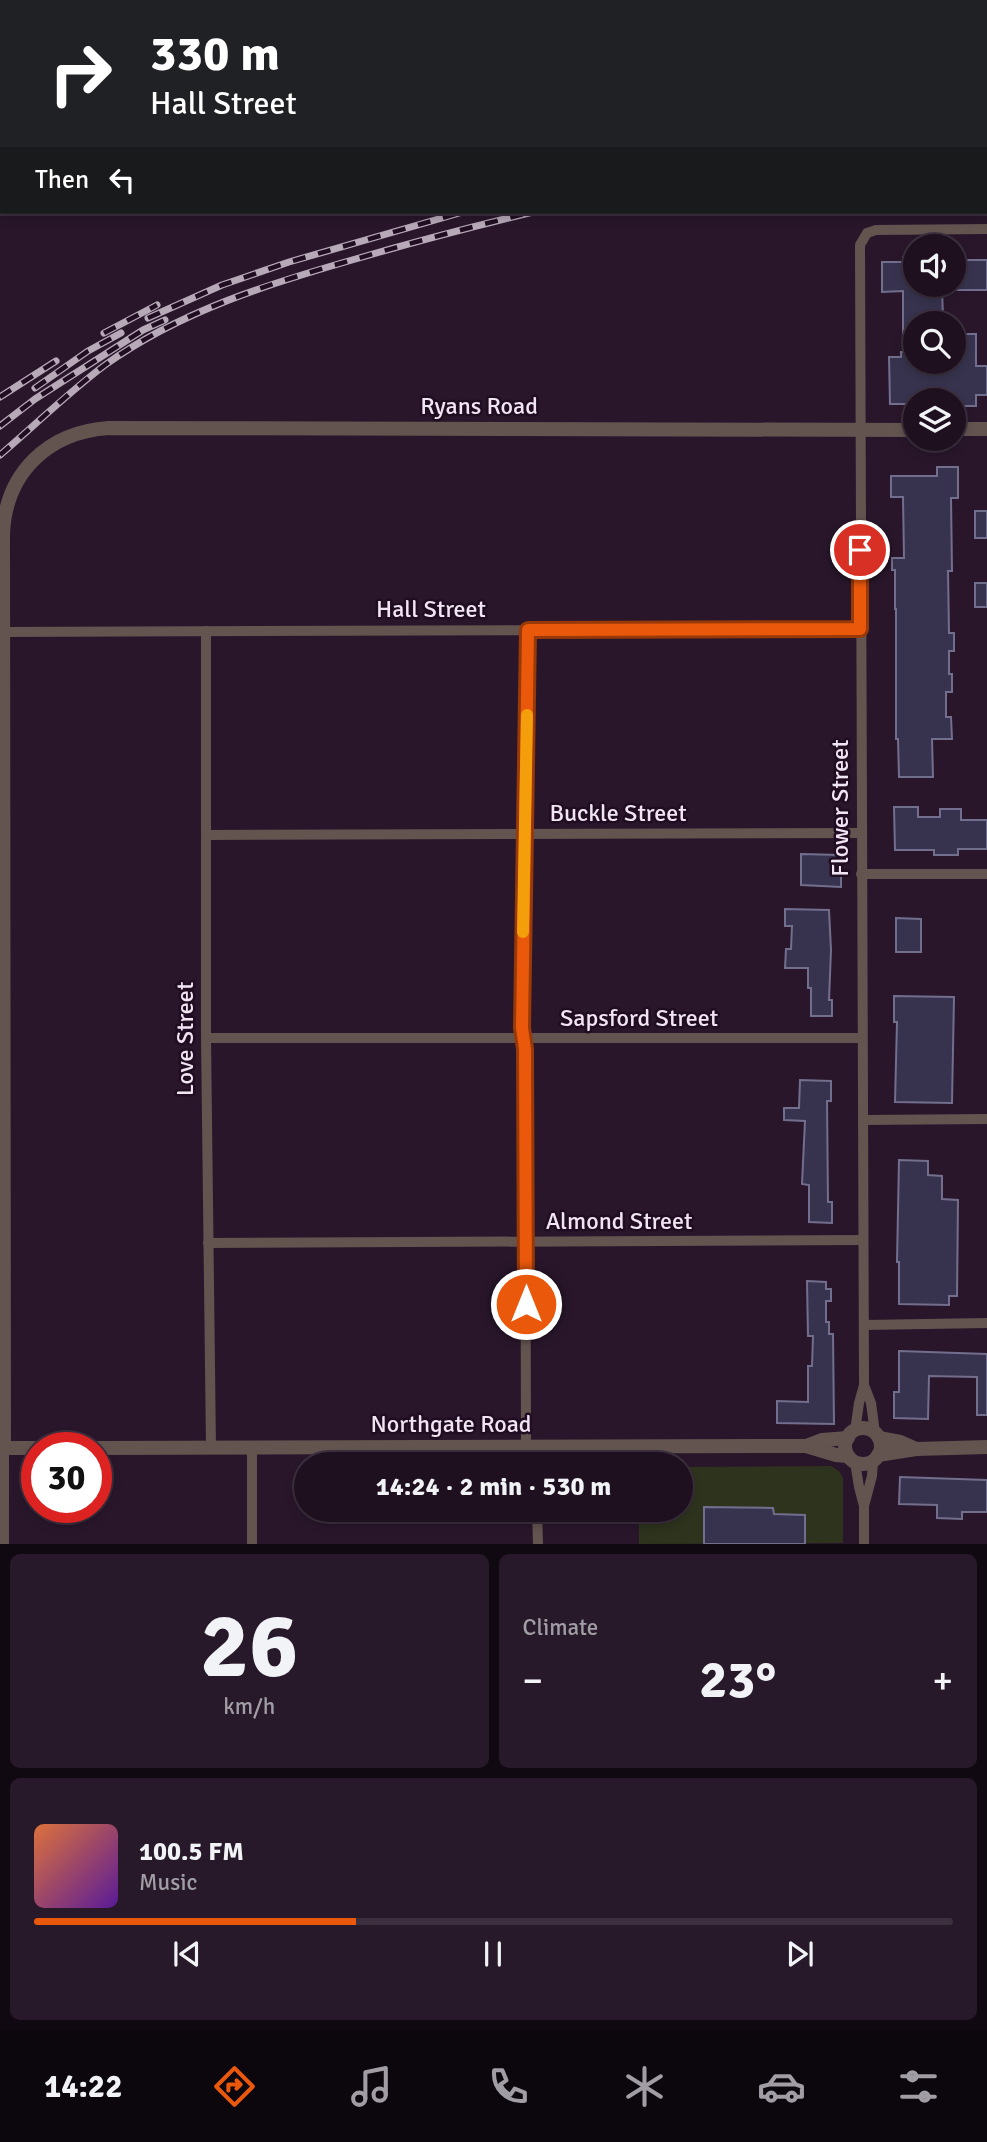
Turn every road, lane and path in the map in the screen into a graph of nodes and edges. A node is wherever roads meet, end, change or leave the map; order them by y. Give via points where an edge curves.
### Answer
1 (987, 229) edge
2 (966, 429) edge
3 (987, 429) edge
4 (859, 430) junction
5 (903, 430) edge
6 (860, 629) junction
7 (528, 630) junction
8 (206, 631) junction
9 (2, 632) junction
10 (2, 814) edge
11 (861, 832) junction
12 (525, 834) junction
13 (206, 835) junction
14 (861, 874) junction
15 (987, 874) edge
16 (206, 1038) junction
17 (862, 1038) junction
18 (523, 1039) junction
19 (987, 1119) edge
20 (863, 1120) junction
21 (2, 1233) edge
22 (863, 1240) junction
23 (208, 1243) junction
24 (525, 1243) junction
25 (987, 1323) edge
26 (864, 1325) junction
27 (864, 1385) junction
28 (852, 1434) junction
29 (877, 1436) junction
30 (532, 1446) junction
31 (806, 1446) junction
32 (252, 1447) junction
33 (987, 1447) edge
34 (2, 1448) edge
35 (21, 1448) edge
36 (112, 1448) edge
37 (211, 1448) junction
38 (916, 1449) junction
39 (534, 1452) edge
40 (876, 1458) junction
41 (852, 1459) junction
42 (864, 1506) junction
43 (537, 1522) edge
44 (4, 1544) edge
45 (253, 1544) edge
46 (538, 1544) edge
47 (864, 1544) edge

1 - 4 street, Flower Street via 881,229 867,233 860,245
2 - 3 street
4 - 5 street, Ryans Road
4 - 6 street, Flower Street
4 - 9 street, Ryans Road via 81,431 47,447 22,474 5,510
6 - 7 street, Hall Street
6 - 11 street, Flower Street
7 - 8 street, Hall Street
7 - 12 street
8 - 9 street, Hall Street
8 - 13 street, Love Street
9 - 10 street
10 - 21 street
11 - 12 street, Buckle Street
11 - 14 street, Flower Street
12 - 13 street, Buckle Street
12 - 18 street
13 - 16 street, Love Street
14 - 15 street
14 - 17 street, Flower Street
16 - 18 street, Sapsford Street
16 - 23 street, Love Street
17 - 18 street, Sapsford Street
17 - 20 street, Flower Street
18 - 24 street
19 - 20 street
20 - 22 street, Flower Street
21 - 34 street
22 - 24 street, Almond Street
22 - 26 street, Flower Street
23 - 24 street, Almond Street
23 - 37 street, Love Street
24 - 30 street
25 - 26 street
26 - 27 street, Flower Street
27 - 28 street, Flower Street
27 - 29 street, Flower Street
28 - 29 street via 865,1429
28 - 31 street, Northgate Road
28 - 41 street via 846,1447
29 - 38 street
29 - 40 street via 881,1450
30 - 31 street, Northgate Road
30 - 32 street, Northgate Road
30 - 39 street
31 - 41 street, Northgate Road
32 - 37 street, Northgate Road
32 - 45 street
33 - 38 street
34 - 35 street
34 - 44 street
36 - 37 street, Northgate Road
38 - 40 street
40 - 41 street via 867,1464
40 - 42 street
41 - 42 street
42 - 47 street
43 - 46 street

